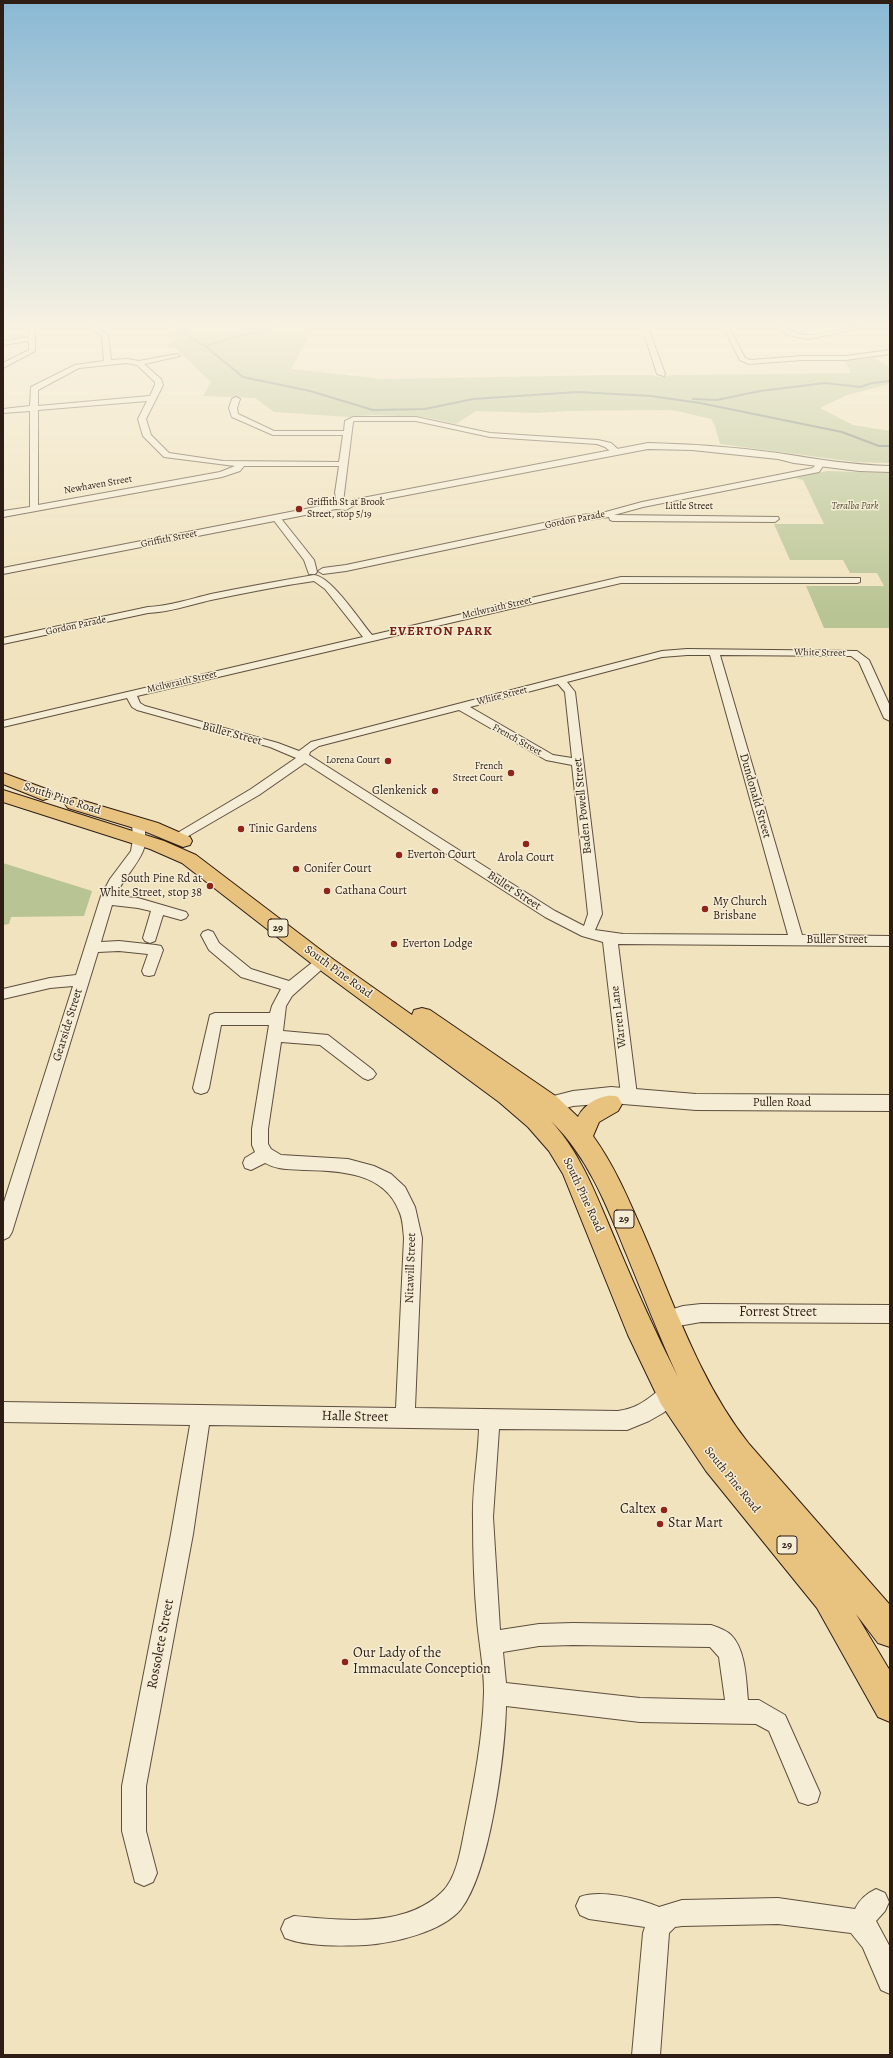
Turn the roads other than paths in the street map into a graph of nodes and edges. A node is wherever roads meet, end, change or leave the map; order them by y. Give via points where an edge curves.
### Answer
1 (33, 423) edge
2 (143, 423) edge
3 (251, 423) edge
4 (349, 423) edge
5 (437, 423) edge
6 (348, 433) junction
7 (617, 452) junction
8 (808, 461) junction
9 (242, 463) junction
10 (821, 463) junction
11 (343, 464) junction
12 (890, 469) edge
13 (803, 471) junction
14 (338, 503) junction
15 (34, 508) junction
16 (3, 514) edge
17 (602, 516) junction
18 (276, 518) junction
19 (776, 519) dead end
20 (3, 571) edge
21 (319, 574) junction
22 (859, 580) dead end
23 (369, 638) junction
24 (3, 641) edge
25 (714, 652) junction
26 (561, 681) junction
27 (130, 694) junction
28 (461, 706) junction
29 (890, 718) edge
30 (3, 724) edge
31 (302, 756) junction
32 (578, 762) junction
33 (3, 778) edge
34 (3, 796) edge
35 (138, 831) junction
36 (178, 838) junction
37 (107, 900) junction
38 (158, 910) junction
39 (182, 915) dead end
40 (587, 933) junction
41 (208, 935) dead end
42 (150, 938) dead end
43 (610, 939) junction
44 (796, 940) junction
45 (890, 941) edge
46 (92, 947) junction
47 (323, 962) junction
48 (149, 971) dead end
49 (82, 980) junction
50 (292, 987) junction
51 (3, 994) edge
52 (276, 1019) junction
53 (274, 1036) junction
54 (368, 1074) dead end
55 (201, 1088) dead end
56 (620, 1100) junction
57 (890, 1103) edge
58 (542, 1112) junction
59 (581, 1137) junction
60 (3, 1232) edge
61 (890, 1314) edge
62 (667, 1319) junction
63 (681, 1385) junction
64 (3, 1412) edge
65 (201, 1415) junction
66 (405, 1418) junction
67 (490, 1419) junction
68 (890, 1632) edge
69 (490, 1643) junction
70 (495, 1693) junction
71 (890, 1705) edge
72 (738, 1711) junction
73 (808, 1793) dead end
74 (144, 1873) dead end
75 (876, 1902) dead end
76 (589, 1906) dead end
77 (661, 1921) junction
78 (861, 1925) junction
79 (294, 1929) dead end
80 (890, 1981) edge
81 (646, 2055) edge

1 - 15 street
2 - 9 street via 147,436 165,454 217,463
3 - 6 street via 267,431 279,433
4 - 6 street
5 - 7 street via 485,435 598,442 608,445
6 - 11 street
7 - 8 street via 668,445
7 - 14 street, Griffith Street via 352,503 346,507
8 - 10 street
8 - 13 street via 810,467
9 - 11 street
9 - 15 street, Newhaven Street via 237,469 222,474
10 - 12 street
10 - 13 street, Gordon Parade via 816,470
11 - 14 street
13 - 17 street, Gordon Parade
14 - 18 street, Griffith Street
15 - 16 street, Newhaven Street
17 - 19 street, Little Street
17 - 21 street, Gordon Parade via 581,518
18 - 20 street, Griffith Street
18 - 21 street
21 - 23 street
21 - 24 street, Gordon Parade via 188,602 168,609 148,610
22 - 23 street, Mcilwraith Street via 620,580
23 - 27 street, Mcilwraith Street
25 - 26 street, White Street via 662,654
25 - 29 street, White Street via 843,652 857,655 864,660
25 - 44 street, Dundonald Street
26 - 28 street, White Street
26 - 32 street, Baden Powell Street via 570,692
27 - 30 street, Mcilwraith Street
27 - 31 street, Buller Street via 136,705 141,708 274,745
28 - 31 street, White Street via 315,744 305,750
28 - 32 street, French Street via 550,758
31 - 36 street, White Street via 300,762 255,792
31 - 40 street, Buller Street via 550,914
32 - 40 street, Baden Powell Street via 595,914
33 - 35 highway, South Pine Road / 29
34 - 35 highway, South Pine Road / 29
35 - 36 highway, South Pine Road / 29
35 - 37 street, Gearside Street via 137,851 115,882
35 - 47 highway, South Pine Road / 29 via 189,859
36 - 58 highway, South Pine Road / 29 via 212,860
37 - 38 street via 138,903
37 - 46 street, Gearside Street
38 - 39 street
38 - 42 street
40 - 43 street, Buller Street
41 - 50 street via 214,946 246,973
43 - 44 street, Buller Street
43 - 56 street, Warren Lane
44 - 45 street, Buller Street
46 - 48 street via 119,946 156,950
46 - 49 street, Gearside Street
47 - 50 street, Nitawill Street
47 - 58 highway, South Pine Road / 29
49 - 51 street via 58,982
49 - 60 street, Gearside Street
50 - 52 street, Nitawill Street via 281,1001
52 - 53 street, Nitawill Street
52 - 55 street via 215,1019
53 - 54 street via 323,1039
53 - 66 street, Nitawill Street via 258,1159 281,1162 335,1162 364,1168 390,1183 406,1204 410,1215 413,1238
56 - 57 street, Pullen Road via 638,1104 673,1101
56 - 58 street, Pullen Road
56 - 59 highway via 590,1116
58 - 59 highway, South Pine Road / 29
58 - 63 highway, South Pine Road / 29 via 557,1144 574,1170 642,1335
59 - 62 highway, South Pine Road / 29 via 601,1167
61 - 62 street, Forrest Street via 701,1313
62 - 63 highway, South Pine Road / 29
63 - 67 street, Halle Street via 652,1410 636,1418
63 - 68 highway, South Pine Road / 29 via 716,1421 742,1457 837,1566
63 - 71 highway, South Pine Road / 29 via 716,1461 828,1597
64 - 65 street, Halle Street
65 - 66 street, Halle Street
65 - 74 street, Rossolete Street via 134,1786 134,1830
66 - 67 street, Halle Street
67 - 69 street via 483,1494 485,1587
69 - 70 street
69 - 72 street via 540,1635 711,1636 727,1647
70 - 72 street via 624,1709
70 - 79 street via 477,1832 467,1871 453,1900 438,1912 421,1920 378,1932
72 - 73 street via 759,1712 777,1723
75 - 78 street via 868,1910
76 - 77 street via 642,1913
77 - 78 street via 682,1913 771,1911 849,1920
77 - 81 street via 656,1934
78 - 80 street via 873,1941

